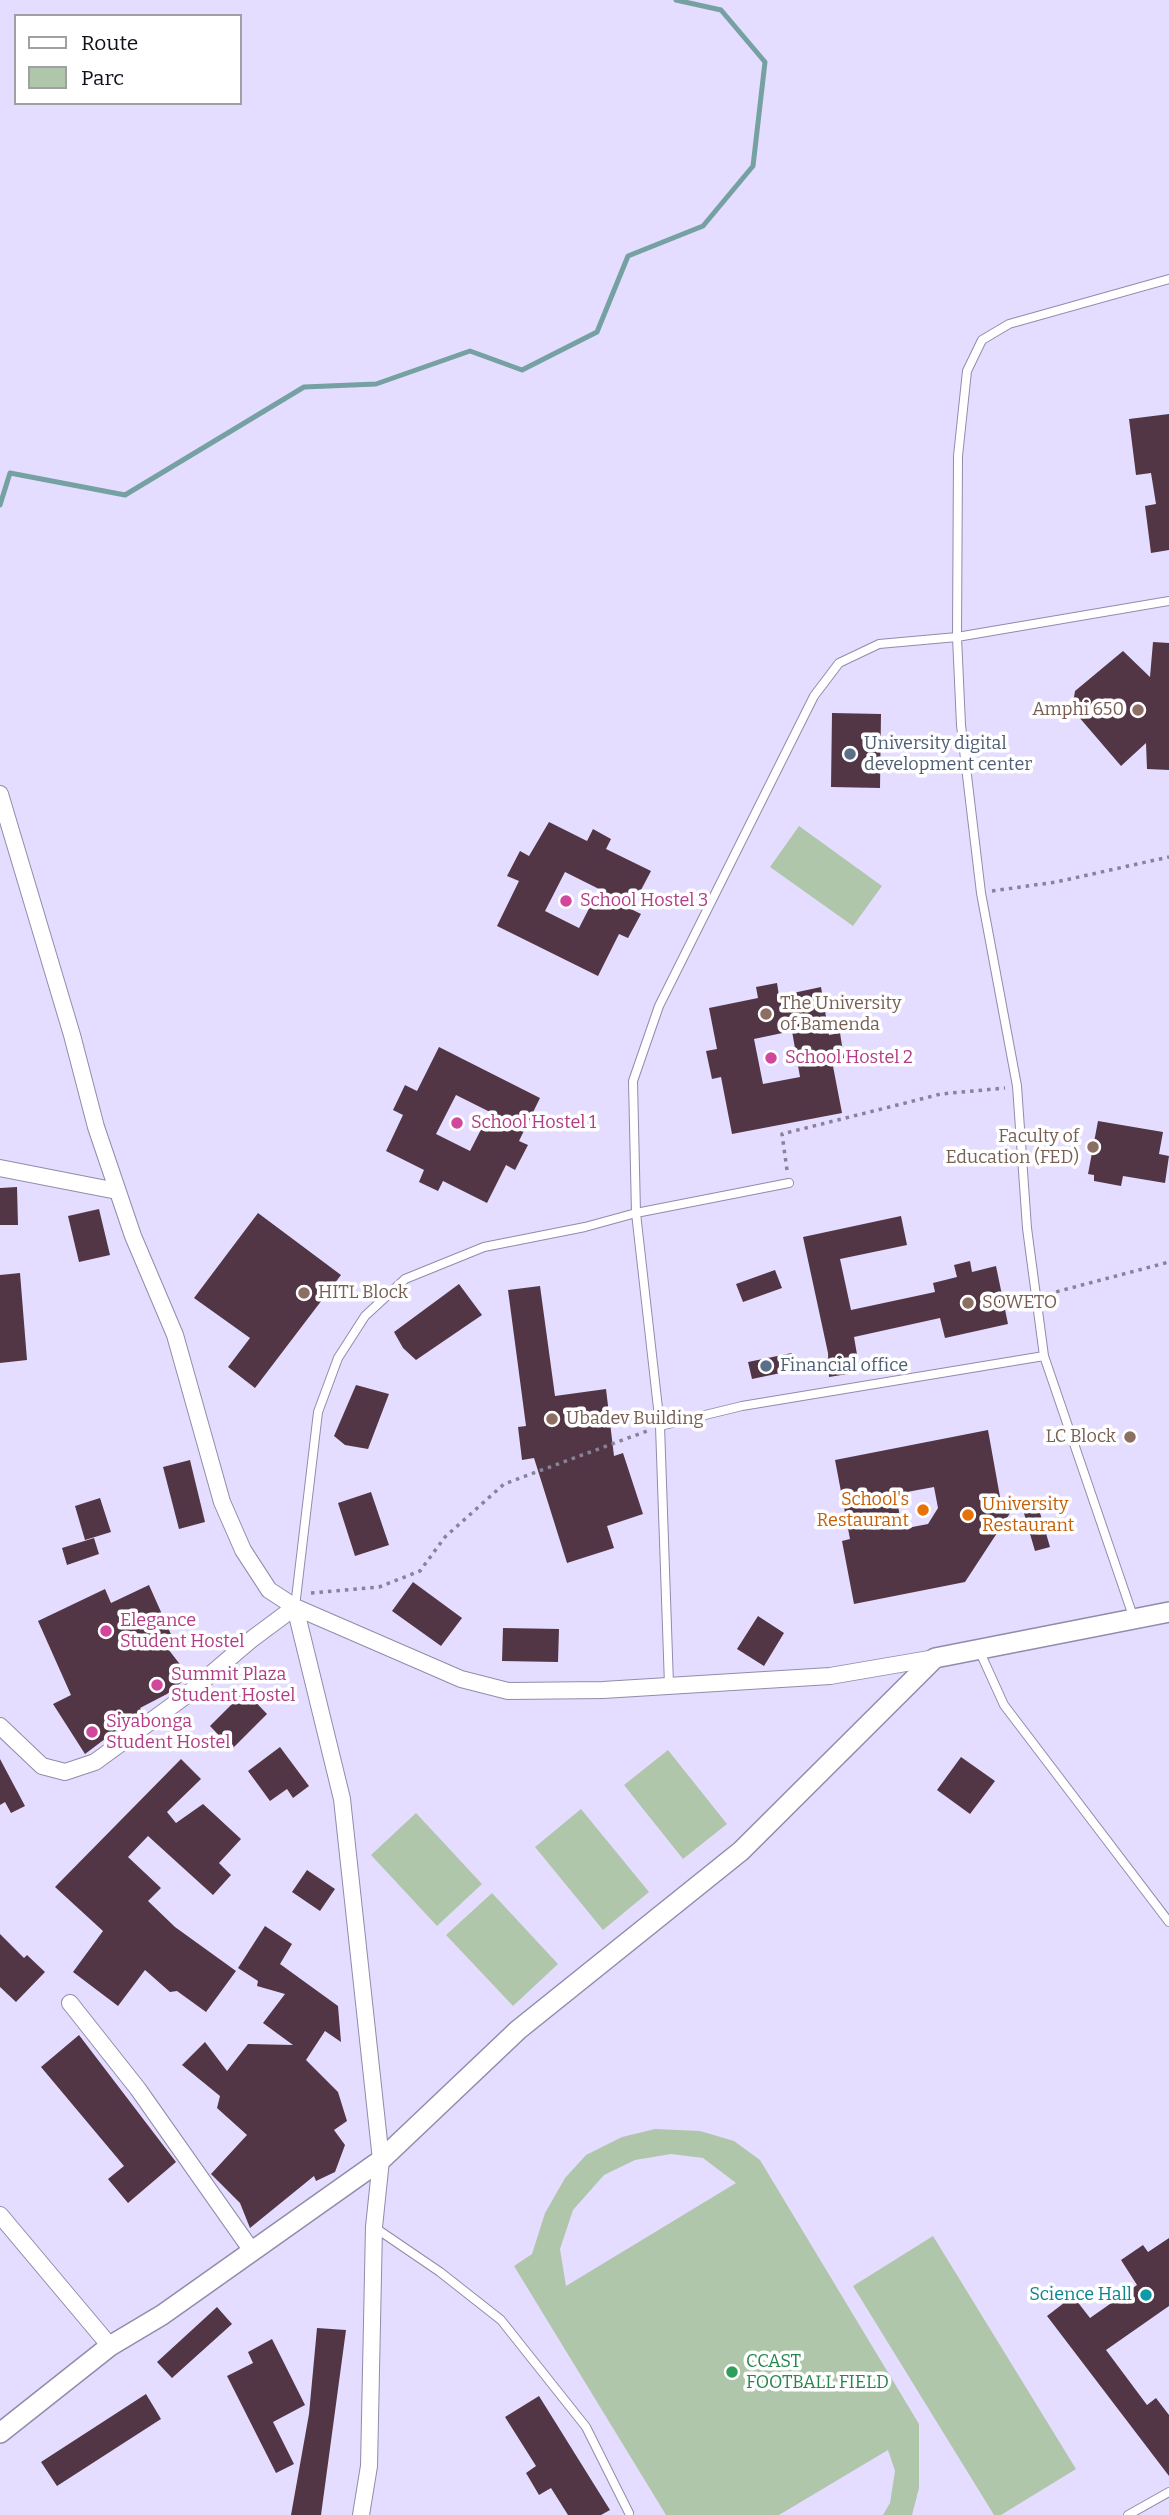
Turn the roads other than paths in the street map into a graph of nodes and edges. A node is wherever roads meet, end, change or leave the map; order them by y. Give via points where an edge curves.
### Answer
1 (1169, 279) edge
2 (1169, 601) edge
3 (957, 637) junction
4 (0, 794) edge
5 (0, 1168) edge
6 (789, 1183) road end
7 (117, 1191) junction
8 (636, 1213) junction
9 (1044, 1356) junction
10 (660, 1426) junction
11 (295, 1607) junction
12 (1169, 1612) edge
13 (1134, 1619) junction
14 (979, 1650) junction
15 (935, 1658) junction
16 (669, 1685) junction
17 (0, 1726) edge
18 (1169, 1922) edge
19 (70, 2003) dead end
20 (381, 2160) junction
21 (0, 2215) edge
22 (374, 2227) junction
23 (252, 2251) junction
24 (110, 2346) junction
25 (0, 2433) edge
26 (1169, 2492) edge
27 (629, 2513) dead end
28 (361, 2515) edge
29 (1128, 2515) edge

1 - 3 lane via 1009,324 982,340 967,371 958,456
2 - 3 lane
3 - 8 lane via 879,644 839,663 814,696 654,1018 633,1081
3 - 9 lane via 961,725 981,893 1017,1086 1027,1228
4 - 7 street
5 - 7 street
6 - 8 lane
7 - 11 street via 174,1335 227,1514 269,1590
8 - 10 lane
8 - 11 lane via 484,1247 405,1279 365,1316 338,1358 318,1412
9 - 10 lane via 742,1406
9 - 13 lane
10 - 16 lane
11 - 16 street via 461,1679 508,1691
11 - 17 street via 95,1762 65,1772 42,1766
11 - 20 street via 342,1799
12 - 13 street
13 - 14 street
14 - 15 street
14 - 18 lane via 1004,1705
15 - 16 street via 830,1676
15 - 20 street via 741,1851 518,2031
19 - 23 street via 138,2089
20 - 22 street
20 - 23 street
21 - 24 street
22 - 27 lane via 501,2320 586,2427
22 - 28 street via 369,2466
23 - 24 street
24 - 25 street
26 - 29 lane

